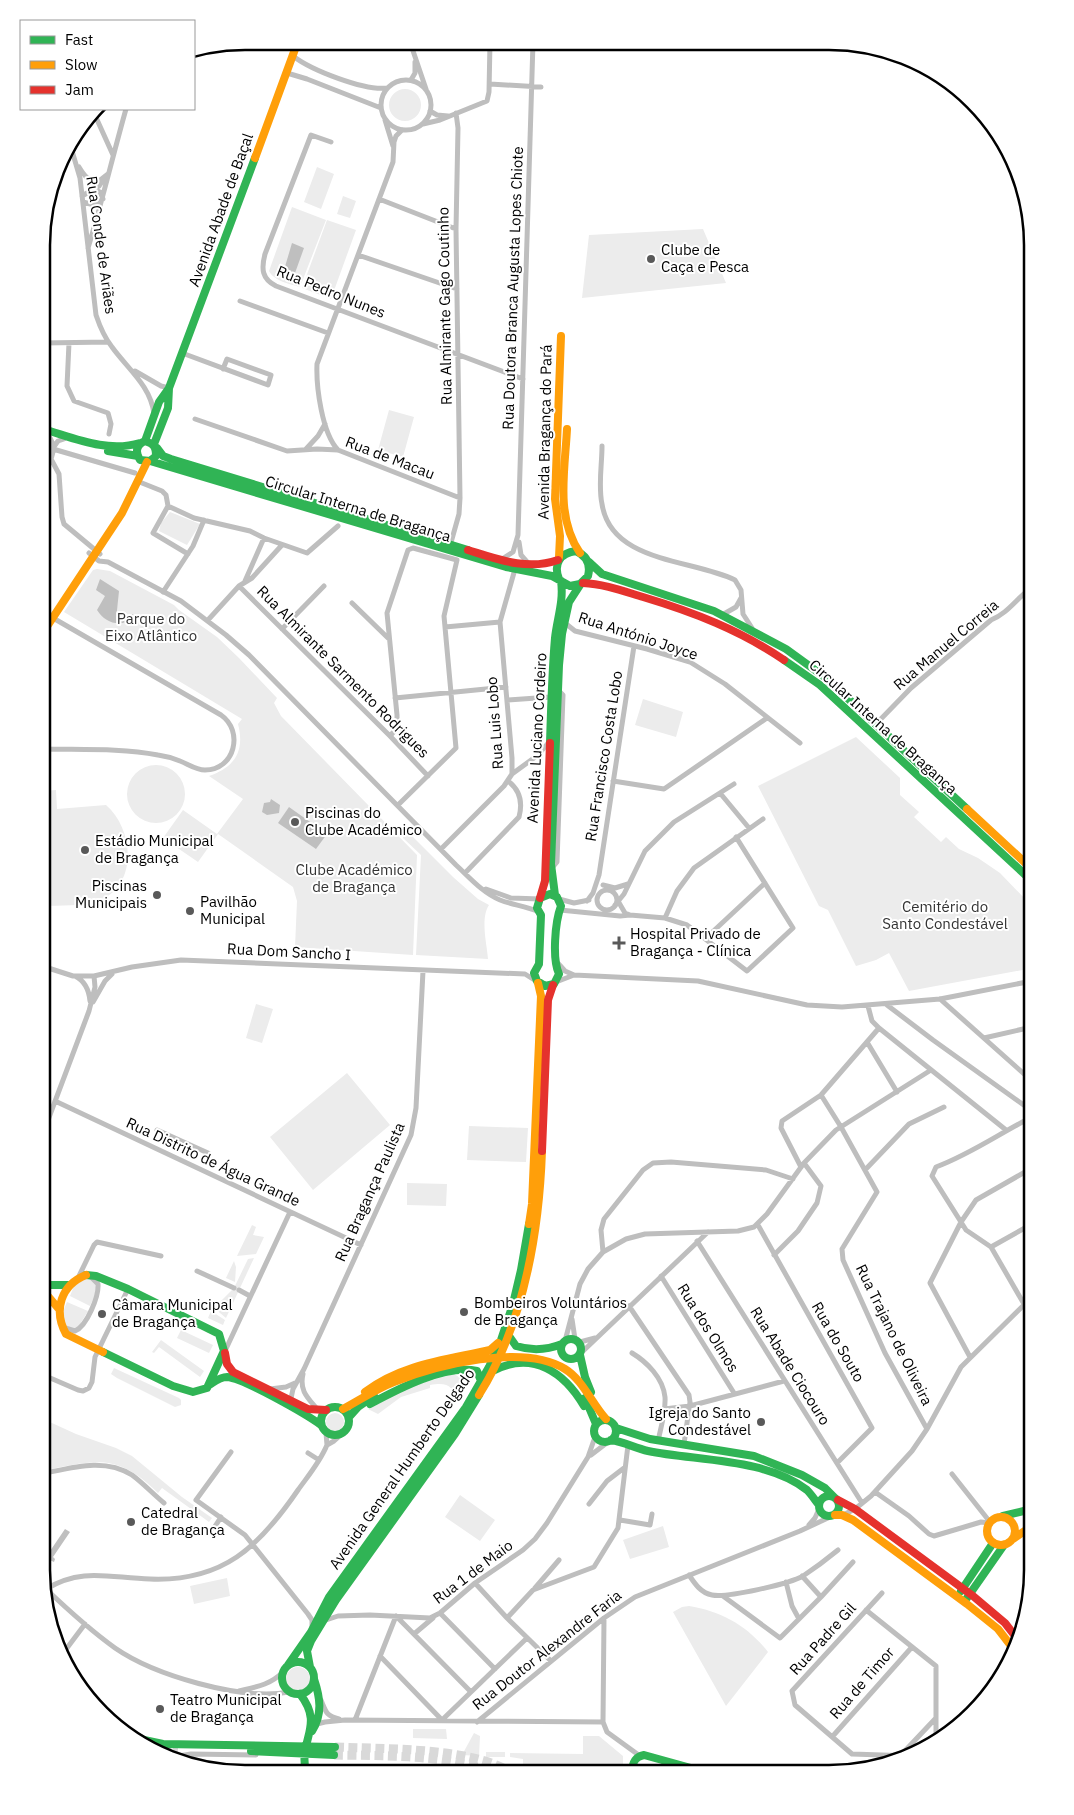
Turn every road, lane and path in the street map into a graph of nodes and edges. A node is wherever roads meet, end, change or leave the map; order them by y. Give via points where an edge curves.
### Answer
1 (295, 50) edge
2 (412, 50) edge
3 (412, 50) edge
4 (490, 50) edge
5 (533, 50) edge
6 (293, 56) junction
7 (287, 73) junction
8 (411, 80) junction
9 (490, 84) junction
10 (531, 86) junction
11 (541, 87) dead end
12 (387, 88) junction
13 (427, 91) junction
14 (381, 108) junction
15 (126, 110) edge
16 (430, 111) junction
17 (456, 114) junction
18 (449, 116) junction
19 (96, 118) edge
20 (384, 118) junction
21 (421, 125) junction
22 (402, 130) junction
23 (330, 142) dead end
24 (394, 149) junction
25 (73, 153) edge
26 (113, 156) junction
27 (77, 165) junction
28 (108, 174) junction
29 (103, 180) junction
30 (93, 189) junction
31 (82, 199) junction
32 (103, 199) junction
33 (379, 199) junction
34 (456, 229) junction
35 (87, 250) junction
36 (358, 255) junction
37 (457, 289) junction
38 (240, 301) dead end
39 (337, 309) junction
40 (328, 333) junction
41 (561, 336) dead end
42 (108, 342) junction
43 (50, 343) edge
44 (69, 343) junction
45 (182, 353) junction
46 (458, 354) junction
47 (132, 369) junction
48 (223, 369) junction
49 (523, 379) junction
50 (169, 388) junction
51 (154, 418) junction
52 (195, 419) dead end
53 (325, 423) junction
54 (567, 429) dead end
55 (50, 433) edge
56 (50, 434) edge
57 (109, 434) dead end
58 (50, 438) edge
59 (64, 439) junction
60 (143, 442) junction
61 (155, 446) junction
62 (602, 446) dead end
63 (53, 449) junction
64 (306, 449) junction
65 (338, 450) junction
66 (51, 459) joint
67 (144, 460) junction
68 (136, 477) junction
69 (460, 498) junction
70 (168, 506) junction
71 (204, 520) junction
72 (338, 526) dead end
73 (518, 534) junction
74 (264, 538) junction
75 (282, 544) junction
76 (450, 548) junction
77 (95, 553) junction
78 (580, 553) junction
79 (188, 554) junction
80 (559, 559) junction
81 (501, 560) junction
82 (589, 562) junction
83 (531, 566) junction
84 (515, 570) junction
85 (560, 580) junction
86 (242, 584) junction
87 (581, 584) junction
88 (324, 586) dead end
89 (163, 592) junction
90 (1024, 594) edge
91 (742, 595) junction
92 (352, 603) dead end
93 (50, 614) edge
94 (722, 615) junction
95 (208, 620) junction
96 (50, 621) edge
97 (500, 622) junction
98 (565, 623) junction
99 (445, 627) junction
100 (282, 629) junction
101 (575, 631) junction
102 (756, 633) junction
103 (562, 637) junction
104 (389, 638) junction
105 (634, 646) junction
106 (506, 687) junction
107 (451, 692) junction
108 (551, 697) junction
109 (395, 698) junction
110 (507, 700) junction
111 (767, 718) junction
112 (876, 724) junction
113 (390, 736) junction
114 (550, 740) junction
115 (800, 743) dead end
116 (50, 749) edge
117 (538, 755) junction
118 (550, 763) junction
119 (512, 774) junction
120 (428, 776) junction
121 (508, 781) junction
122 (613, 781) junction
123 (734, 784) dead end
124 (720, 793) junction
125 (398, 805) junction
126 (762, 819) dead end
127 (749, 828) junction
128 (736, 837) junction
129 (441, 849) junction
130 (1024, 863) edge
131 (599, 871) junction
132 (465, 873) junction
133 (1024, 875) edge
134 (629, 883) junction
135 (765, 883) junction
136 (477, 884) junction
137 (611, 889) junction
138 (600, 893) junction
139 (557, 897) junction
140 (540, 898) junction
141 (587, 901) junction
142 (617, 903) junction
143 (604, 909) junction
144 (560, 910) junction
145 (539, 912) junction
146 (597, 913) junction
147 (630, 915) junction
148 (664, 918) junction
149 (706, 938) junction
150 (556, 961) junction
151 (50, 968) edge
152 (535, 969) junction
153 (423, 971) junction
154 (114, 972) junction
155 (525, 974) junction
156 (574, 975) junction
157 (74, 976) junction
158 (94, 976) junction
159 (537, 982) junction
160 (1024, 983) edge
161 (554, 984) junction
162 (940, 999) junction
163 (886, 1004) junction
164 (90, 1006) junction
165 (868, 1006) junction
166 (879, 1028) junction
167 (1024, 1030) edge
168 (984, 1038) junction
169 (867, 1042) junction
170 (931, 1070) junction
171 (1024, 1073) edge
172 (897, 1092) junction
173 (822, 1095) junction
174 (55, 1101) junction
175 (1024, 1105) edge
176 (944, 1108) dead end
177 (50, 1114) edge
178 (1024, 1121) edge
179 (841, 1127) junction
180 (157, 1130) dead end
181 (1006, 1130) junction
182 (208, 1153) dead end
183 (803, 1165) junction
184 (865, 1170) junction
185 (1024, 1173) edge
186 (793, 1179) junction
187 (290, 1212) junction
188 (961, 1222) junction
189 (758, 1225) junction
190 (1024, 1228) edge
191 (708, 1232) junction
192 (697, 1242) junction
193 (361, 1245) junction
194 (991, 1247) junction
195 (603, 1252) junction
196 (774, 1255) junction
197 (161, 1256) dead end
198 (197, 1272) dead end
199 (82, 1276) junction
200 (661, 1276) junction
201 (69, 1285) junction
202 (50, 1286) edge
203 (128, 1289) junction
204 (250, 1296) junction
205 (50, 1298) edge
206 (1024, 1304) joint
207 (629, 1306) junction
208 (58, 1308) junction
209 (572, 1313) junction
210 (61, 1327) junction
211 (600, 1335) junction
212 (509, 1336) junction
213 (578, 1341) junction
214 (502, 1343) junction
215 (563, 1343) junction
216 (98, 1351) junction
217 (224, 1351) junction
218 (632, 1353) dead end
219 (580, 1354) junction
220 (970, 1357) junction
221 (493, 1368) junction
222 (304, 1369) junction
223 (50, 1378) edge
224 (481, 1381) junction
225 (784, 1381) junction
226 (296, 1382) junction
227 (209, 1385) junction
228 (266, 1389) junction
229 (734, 1393) junction
230 (357, 1400) junction
231 (290, 1403) junction
232 (690, 1406) junction
233 (343, 1409) junction
234 (664, 1409) junction
235 (322, 1410) junction
236 (349, 1419) junction
237 (611, 1423) junction
238 (323, 1429) junction
239 (927, 1429) junction
240 (595, 1430) junction
241 (343, 1434) junction
242 (610, 1441) junction
243 (658, 1441) junction
244 (684, 1444) junction
245 (327, 1445) junction
246 (628, 1445) junction
247 (231, 1452) dead end
248 (308, 1453) dead end
249 (588, 1457) junction
250 (319, 1460) junction
251 (837, 1464) junction
252 (624, 1468) junction
253 (50, 1472) edge
254 (952, 1474) dead end
255 (875, 1492) junction
256 (836, 1499) junction
257 (164, 1503) dead end
258 (862, 1503) junction
259 (589, 1504) dead end
260 (819, 1507) junction
261 (855, 1509) junction
262 (1024, 1511) edge
263 (652, 1514) dead end
264 (836, 1516) junction
265 (998, 1517) junction
266 (221, 1518) junction
267 (620, 1520) junction
268 (990, 1522) junction
269 (214, 1528) dead end
270 (800, 1531) junction
271 (1024, 1531) edge
272 (1013, 1539) junction
273 (993, 1543) junction
274 (254, 1544) junction
275 (1004, 1545) junction
276 (838, 1550) dead end
277 (560, 1560) dead end
278 (853, 1562) dead end
279 (689, 1575) junction
280 (802, 1576) junction
281 (786, 1582) junction
282 (475, 1583) junction
283 (50, 1586) edge
284 (962, 1588) junction
285 (533, 1590) junction
286 (882, 1593) dead end
287 (52, 1594) edge
288 (970, 1594) junction
289 (723, 1596) junction
290 (957, 1596) junction
291 (821, 1597) junction
292 (964, 1602) junction
293 (333, 1605) junction
294 (866, 1610) junction
295 (308, 1614) junction
296 (437, 1615) junction
297 (338, 1616) junction
298 (396, 1616) junction
299 (507, 1618) junction
300 (604, 1618) junction
301 (322, 1619) junction
302 (799, 1619) junction
303 (85, 1624) junction
304 (312, 1630) junction
305 (414, 1634) junction
306 (1014, 1634) edge
307 (527, 1638) junction
308 (1009, 1644) edge
309 (912, 1646) junction
310 (67, 1649) edge
311 (380, 1656) junction
312 (551, 1661) junction
313 (288, 1664) junction
314 (310, 1667) junction
315 (495, 1668) junction
316 (282, 1672) junction
317 (314, 1678) junction
318 (236, 1692) junction
319 (289, 1692) junction
320 (471, 1692) junction
321 (300, 1694) junction
322 (320, 1696) junction
323 (308, 1704) junction
324 (936, 1719) junction
325 (345, 1720) junction
326 (355, 1720) junction
327 (442, 1720) junction
328 (320, 1722) junction
329 (476, 1722) junction
330 (603, 1722) junction
331 (310, 1733) junction
332 (936, 1733) edge
333 (832, 1737) junction
334 (153, 1742) edge
335 (163, 1744) junction
336 (624, 1745) junction
337 (166, 1748) edge
338 (909, 1748) edge
339 (178, 1749) tunnel mouth
340 (268, 1754) junction
341 (184, 1756) edge
342 (640, 1756) junction
343 (890, 1756) edge
344 (305, 1765) edge
345 (632, 1765) edge
346 (633, 1765) edge
347 (680, 1765) edge

1 - 6 main road, Avenida Abade de Baçal
2 - 8 street via 416,68
3 - 13 street
4 - 9 street
5 - 10 street, Rua Doutora Branca Augusta Lopes Chiote
6 - 7 main road, Avenida Abade de Baçal
6 - 12 street via 312,67 363,86
7 - 14 street
7 - 45 main road, Avenida Abade de Baçal
8 - 12 street via 398,81
8 - 13 street
9 - 10 street
9 - 17 street via 487,101
10 - 11 street
10 - 49 street, Rua Doutora Branca Augusta Lopes Chiote
12 - 14 street
13 - 16 street
14 - 20 street
15 - 26 street
16 - 18 street
16 - 21 street
17 - 18 street
17 - 34 street, Rua Almirante Gago Coutinho
18 - 21 street
19 - 26 street
20 - 22 street
20 - 24 street
21 - 22 street
22 - 24 street via 396,136
23 - 39 street, Rua Pedro Nunes via 311,134 265,254 262,270 264,277 276,286
24 - 33 street via 393,162
25 - 27 street, Rua Conde de Ariães
26 - 28 street
27 - 29 street via 89,180
27 - 31 street, Rua Conde de Ariães
28 - 29 street
28 - 32 street
29 - 30 street
30 - 31 street
30 - 32 street via 100,192
31 - 32 street via 94,205
31 - 35 street, Rua Conde de Ariães
32 - 35 street
33 - 34 street
33 - 36 street
34 - 37 street, Rua Almirante Gago Coutinho
35 - 42 street, Rua Conde de Ariães via 96,315
36 - 37 street
36 - 39 street
37 - 46 street, Rua Almirante Gago Coutinho
38 - 40 street
39 - 40 street
39 - 46 street, Rua Pedro Nunes
40 - 53 street via 316,375
41 - 80 main road, Avenida Bragança do Pará via 556,492
42 - 44 street
42 - 47 street, Rua Conde de Ariães
43 - 44 street
44 - 57 street via 67,386 74,401 108,413
45 - 48 street
45 - 50 main road, Avenida Abade de Baçal
46 - 49 street, Rua Pedro Nunes
46 - 69 street, Rua Almirante Gago Coutinho
47 - 50 street, Rua Conde de Ariães
47 - 51 street, Rua Conde de Ariães via 149,396
48 - 48 street via 268,385 271,376 227,359
49 - 73 street, Rua Doutora Branca Augusta Lopes Chiote
50 - 51 main road, Avenida Abade de Baçal via 161,398
50 - 61 main road, Avenida Abade de Baçal via 168,408
51 - 60 main road, Avenida Abade de Baçal
52 - 64 street, Rua de Macau via 278,449
53 - 64 street
53 - 65 street
54 - 78 main road, Avenida Bragança do Pará via 566,522
55 - 60 main road via 114,447 131,447
56 - 59 main road, Circular Interna de Bragança
58 - 63 street
59 - 63 street via 58,441
59 - 67 main road, Circular Interna de Bragança
60 - 61 main road
60 - 67 main road, Avenida Abade de Baçal via 137,449
61 - 67 main road, Avenida Abade de Baçal via 156,456
61 - 76 main road, Circular Interna de Bragança via 163,456 171,459
62 - 91 street via 601,502 608,523 620,538 639,550 732,578 740,585
63 - 66 street
63 - 68 street
64 - 65 street, Rua de Macau
65 - 69 street, Rua de Macau
66 - 77 street via 59,474 64,524
67 - 68 main road, Avenida Abade de Baçal
67 - 76 main road, Circular Interna de Bragança
68 - 70 street via 162,491
68 - 77 main road, Avenida Abade de Baçal
68 - 77 main road, Avenida Abade de Baçal via 122,514
69 - 76 street, Rua Almirante Gago Coutinho
70 - 71 street
70 - 79 street via 153,532
71 - 74 street via 250,531
71 - 79 street
72 - 75 street via 308,553
73 - 81 street via 513,552
73 - 83 street via 521,555
74 - 75 street
74 - 86 street
75 - 86 street via 252,578
76 - 81 main road, Circular Interna de Bragança
76 - 84 main road, Circular Interna de Bragança
77 - 89 street via 99,561 108,562
77 - 93 main road, Avenida Abade de Baçal
78 - 80 main road via 571,551
78 - 82 main road
79 - 89 street
80 - 83 main road, Circular Interna de Bragança via 542,566
80 - 85 main road via 556,570
81 - 83 main road, Circular Interna de Bragança
82 - 87 main road via 590,573
82 - 94 main road, Circular Interna de Bragança via 602,574
84 - 85 main road, Circular Interna de Bragança
84 - 97 street, Rua Luis Lobo
85 - 87 main road via 570,586
85 - 108 main road, Avenida Luciano Cordeiro via 564,595 555,642
86 - 95 street
86 - 100 street, Rua Almirante Sarmento Rodrigues
87 - 98 main road, Avenida Luciano Cordeiro via 571,596
87 - 133 main road, Circular Interna de Bragança via 599,584 698,615 782,656 820,684
88 - 100 street
89 - 95 street
90 - 112 street, Rua Manuel Correia via 911,688
91 - 94 street via 736,607
91 - 102 street via 743,614
92 - 104 street
94 - 102 main road, Circular Interna de Bragança
95 - 125 street via 249,655
96 - 116 street via 221,714 230,723 234,739 232,751 225,762 205,770 147,753
97 - 99 street
97 - 106 street, Rua Luis Lobo
98 - 101 street, Rua António Joyce
98 - 103 main road, Avenida Luciano Cordeiro
99 - 104 street via 444,616 457,560 413,548 408,550 387,613
99 - 107 street
100 - 113 street, Rua Almirante Sarmento Rodrigues
101 - 103 street
101 - 105 street, Rua António Joyce
102 - 112 main road, Circular Interna de Bragança via 786,649 826,678
103 - 139 main road, Avenida Luciano Cordeiro via 551,868
104 - 109 street
105 - 111 street, Rua António Joyce via 690,662 725,684
105 - 122 street, Rua Francisco Costa Lobo
106 - 107 street
106 - 110 street, Rua Luis Lobo
107 - 109 street
107 - 120 street via 456,748
108 - 110 street
108 - 114 main road, Avenida Luciano Cordeiro
109 - 113 street via 397,728
110 - 119 street, Rua Luis Lobo
111 - 115 street, Rua António Joyce
111 - 122 street via 664,789
112 - 130 main road, Circular Interna de Bragança
113 - 120 street, Rua Almirante Sarmento Rodrigues
114 - 117 street
114 - 118 main road, Avenida Luciano Cordeiro
117 - 118 street
117 - 119 street
118 - 140 main road, Avenida Luciano Cordeiro via 545,881
119 - 121 street, Rua Luis Lobo
120 - 125 street
121 - 129 street, Rua Luis Lobo
121 - 132 street via 519,794 519,817
122 - 131 street, Rua Francisco Costa Lobo
123 - 124 street
124 - 127 street
124 - 134 street via 674,822 646,851
125 - 129 street
126 - 127 street
127 - 128 street
128 - 135 street
128 - 148 street via 694,868 677,891
129 - 132 street
131 - 137 street, Rua Francisco Costa Lobo via 603,885
131 - 141 street, Rua Francisco Costa Lobo via 593,893
132 - 136 street
134 - 137 street
134 - 142 street
135 - 149 street
135 - 149 street via 793,928 774,946 747,971
136 - 140 street via 504,896
136 - 145 street via 502,901
137 - 138 street
137 - 142 street
138 - 141 street
138 - 143 street via 597,902
139 - 140 main road via 550,894
139 - 141 street via 574,903
139 - 144 main road, Avenida Luciano Cordeiro
140 - 145 main road, Avenida Luciano Cordeiro
142 - 143 street via 610,909
142 - 147 street
143 - 146 street
144 - 146 street
144 - 150 main road, Avenida Luciano Cordeiro
145 - 152 main road, Avenida Luciano Cordeiro via 539,964
146 - 147 street
147 - 148 street
148 - 149 street via 687,925
150 - 156 street
150 - 161 main road, Avenida Luciano Cordeiro via 559,974
151 - 157 street, Rua Dom Sancho I
152 - 155 street
152 - 159 main road, Avenida Luciano Cordeiro
153 - 154 street, Rua Dom Sancho I via 181,960
153 - 155 street, Rua Dom Sancho I
153 - 193 street, Rua Bragança Paulista via 414,1127
154 - 158 street, Rua Dom Sancho I
154 - 164 street
155 - 159 street
156 - 161 street
156 - 165 street via 698,981 807,1005
157 - 158 street, Rua Dom Sancho I
157 - 164 street via 86,986
158 - 164 street
159 - 161 main road via 545,986
159 - 214 main road, Avenida General Humberto Delgado via 541,996 532,1204 521,1270
160 - 162 street
161 - 212 main road, Avenida General Humberto Delgado via 548,1000 541,1189 523,1290
162 - 163 street
162 - 168 street
163 - 165 street
163 - 175 street
164 - 174 street
165 - 166 street via 872,1021
166 - 169 street
166 - 170 street
167 - 168 street
168 - 171 street
169 - 172 street
169 - 173 street
170 - 172 street
170 - 181 street
172 - 179 street
173 - 179 street, Rua Trajano de Oliveira
173 - 183 street via 782,1121 780,1128
174 - 177 street
174 - 187 street, Rua Distrito de Água Grande
176 - 184 street via 909,1124
178 - 181 street
179 - 183 street
179 - 184 street, Rua Trajano de Oliveira
180 - 182 street
181 - 188 street via 957,1159 936,1166 932,1176
183 - 186 street
183 - 196 street via 821,1186 817,1203 798,1231
184 - 239 street, Rua Trajano de Oliveira via 877,1192 842,1249 843,1260 885,1353
185 - 188 street via 976,1200
186 - 189 street
186 - 195 street via 766,1170 653,1163 643,1170 604,1219 601,1230
187 - 193 street, Rua Distrito de Água Grande
187 - 204 street
188 - 194 street via 966,1230
188 - 220 street via 930,1283
189 - 191 street via 744,1230
189 - 196 street, Rua do Souto
190 - 194 street
191 - 192 street
191 - 195 street via 639,1235
192 - 200 street
192 - 225 street, Rua Abade Ciocouro
193 - 222 street, Rua Bragança Paulista
194 - 206 street
195 - 209 street via 584,1274
196 - 251 street, Rua do Souto via 872,1428
197 - 199 street via 97,1242
198 - 204 street
199 - 201 main road
199 - 203 main road via 96,1276
199 - 210 street via 95,1279 97,1298 79,1330
200 - 207 street
200 - 229 street, Rua dos Olmos
201 - 202 main road
201 - 208 main road
203 - 216 street
203 - 217 main road via 218,1334
204 - 217 street
205 - 208 main road
206 - 220 street, Rua Doutor Alexandre Faria
207 - 211 street
207 - 232 street via 686,1388
208 - 210 main road
209 - 213 street
209 - 215 street
210 - 216 main road via 66,1334
211 - 213 street via 587,1342
211 - 219 street
212 - 214 main road, Avenida General Humberto Delgado
212 - 215 main road via 516,1346 525,1349 546,1349
213 - 215 main road via 570,1339
213 - 219 main road via 582,1348
214 - 221 main road, Avenida General Humberto Delgado
214 - 230 main road via 490,1350 398,1372 370,1388
215 - 219 main road via 561,1351 565,1357 574,1359
216 - 223 street via 92,1384 86,1390 75,1389
216 - 227 main road via 188,1392 199,1392
217 - 227 main road
217 - 228 main road via 230,1370
218 - 234 street via 656,1376 664,1392
219 - 237 main road via 589,1388
220 - 239 street, Rua Doutor Alexandre Faria via 960,1367
221 - 224 main road, Avenida General Humberto Delgado
221 - 240 main road via 518,1362 555,1373 577,1393
221 - 293 main road, Avenida General Humberto Delgado via 455,1434
222 - 226 street, Rua Bragança Paulista
222 - 235 street via 302,1388 307,1398
224 - 236 main road via 477,1371 469,1368 422,1380 376,1400
224 - 301 main road, Avenida General Humberto Delgado via 466,1407 329,1597
225 - 229 street
225 - 251 street, Rua Abade Ciocouro
226 - 228 street via 286,1387
226 - 231 street, Rua Bragança Paulista
227 - 231 main road via 228,1377
228 - 231 main road
229 - 232 street
230 - 233 main road
230 - 237 main road via 392,1382 421,1373 487,1359 530,1357 547,1360 566,1369
231 - 235 main road
231 - 238 main road
232 - 234 street
232 - 244 street
233 - 235 main road
233 - 236 main road
234 - 243 street
235 - 238 main road
236 - 240 main road via 358,1407 375,1395 403,1382 468,1365 521,1360 546,1364 568,1376 584,1395
236 - 241 main road
237 - 240 main road via 602,1419
237 - 242 main road via 616,1435
237 - 243 main road via 636,1436
238 - 241 main road via 334,1436
238 - 245 street
239 - 255 street, Rua Doutor Alexandre Faria
240 - 242 main road via 601,1441
240 - 249 street
241 - 245 street
242 - 246 main road
242 - 249 street
243 - 244 main road
244 - 256 main road via 743,1454 773,1463 826,1488
245 - 250 street
246 - 252 street
246 - 260 main road via 718,1460 766,1472 808,1491
247 - 266 street via 196,1500
248 - 250 street
249 - 282 street, Rua 1 de Maio via 535,1539
250 - 274 street via 276,1521
251 - 258 street, Rua Abade Ciocouro
252 - 259 street via 607,1480
252 - 267 street
253 - 257 street via 91,1464 113,1467 131,1474
254 - 268 street
255 - 258 street, Rua Doutor Alexandre Faria
255 - 268 street via 934,1536
256 - 260 main road via 824,1497
256 - 261 main road
256 - 264 main road via 839,1510
258 - 261 street, Rua Doutor Alexandre Faria
260 - 264 main road via 824,1516
260 - 270 street via 812,1522
261 - 264 street, Rua Doutor Alexandre Faria
261 - 284 main road
262 - 265 main road
263 - 267 street via 650,1525
264 - 270 street, Rua Doutor Alexandre Faria
264 - 290 main road via 857,1522
265 - 268 main road
265 - 272 main road via 1011,1521 1015,1530
266 - 269 street
266 - 274 street
267 - 285 street via 594,1567
268 - 273 main road via 987,1532
270 - 279 street, Rua Doutor Alexandre Faria
271 - 272 main road
272 - 275 main road
273 - 275 main road
273 - 284 main road
274 - 283 street via 243,1554 211,1571 183,1578 85,1574
274 - 295 street
275 - 288 main road
276 - 280 street
277 - 285 street
278 - 291 street
279 - 289 street via 702,1592
279 - 300 street, Rua Doutor Alexandre Faria via 635,1597
280 - 281 street
280 - 291 street
281 - 289 street
281 - 302 street
282 - 296 street, Rua 1 de Maio
282 - 299 street
284 - 288 main road
284 - 290 main road
285 - 299 street
286 - 294 street, Rua Padre Gil
287 - 303 street
288 - 292 main road
288 - 306 main road
289 - 302 street via 780,1638
290 - 292 main road
291 - 302 street
292 - 308 main road via 998,1629
293 - 297 street
293 - 301 main road, Avenida General Humberto Delgado
294 - 309 street
294 - 333 street, Rua Padre Gil via 792,1691 795,1705
295 - 301 street
295 - 304 street
296 - 298 street, Rua 1 de Maio via 425,1618
296 - 305 street
296 - 315 street
297 - 298 street, Rua 1 de Maio
297 - 301 street
298 - 305 street
298 - 311 street
299 - 307 street
300 - 312 street, Rua Doutor Alexandre Faria
300 - 330 street
301 - 304 main road, Avenida General Humberto Delgado
301 - 314 main road, Avenida General Humberto Delgado via 307,1651
303 - 310 street
303 - 318 street via 137,1661 211,1687
304 - 313 main road, Avenida General Humberto Delgado
305 - 320 street
307 - 312 street
307 - 315 street
309 - 324 street via 936,1666
309 - 333 street, Rua de Timor
311 - 326 street
311 - 327 street
312 - 329 street, Rua Doutor Alexandre Faria
313 - 314 main road via 302,1662
313 - 316 main road
314 - 317 main road
315 - 320 street
316 - 318 street via 266,1684
316 - 319 main road via 282,1683
317 - 321 main road via 308,1691
317 - 322 main road
318 - 319 street
319 - 321 main road
320 - 327 street
321 - 323 main road
322 - 325 street via 331,1717
322 - 328 main road
323 - 328 street
323 - 331 main road via 312,1718
324 - 332 street
324 - 338 street
325 - 326 street
325 - 328 street
326 - 327 street
327 - 329 street
328 - 331 main road
329 - 330 street
330 - 336 street via 607,1732
331 - 344 main road via 305,1746
333 - 343 street via 852,1754
334 - 335 main road
335 - 337 street
335 - 340 main road via 335,1751
336 - 342 street
336 - 345 street via 632,1755
339 - 340 main road
340 - 341 street
342 - 346 main road
342 - 347 main road

